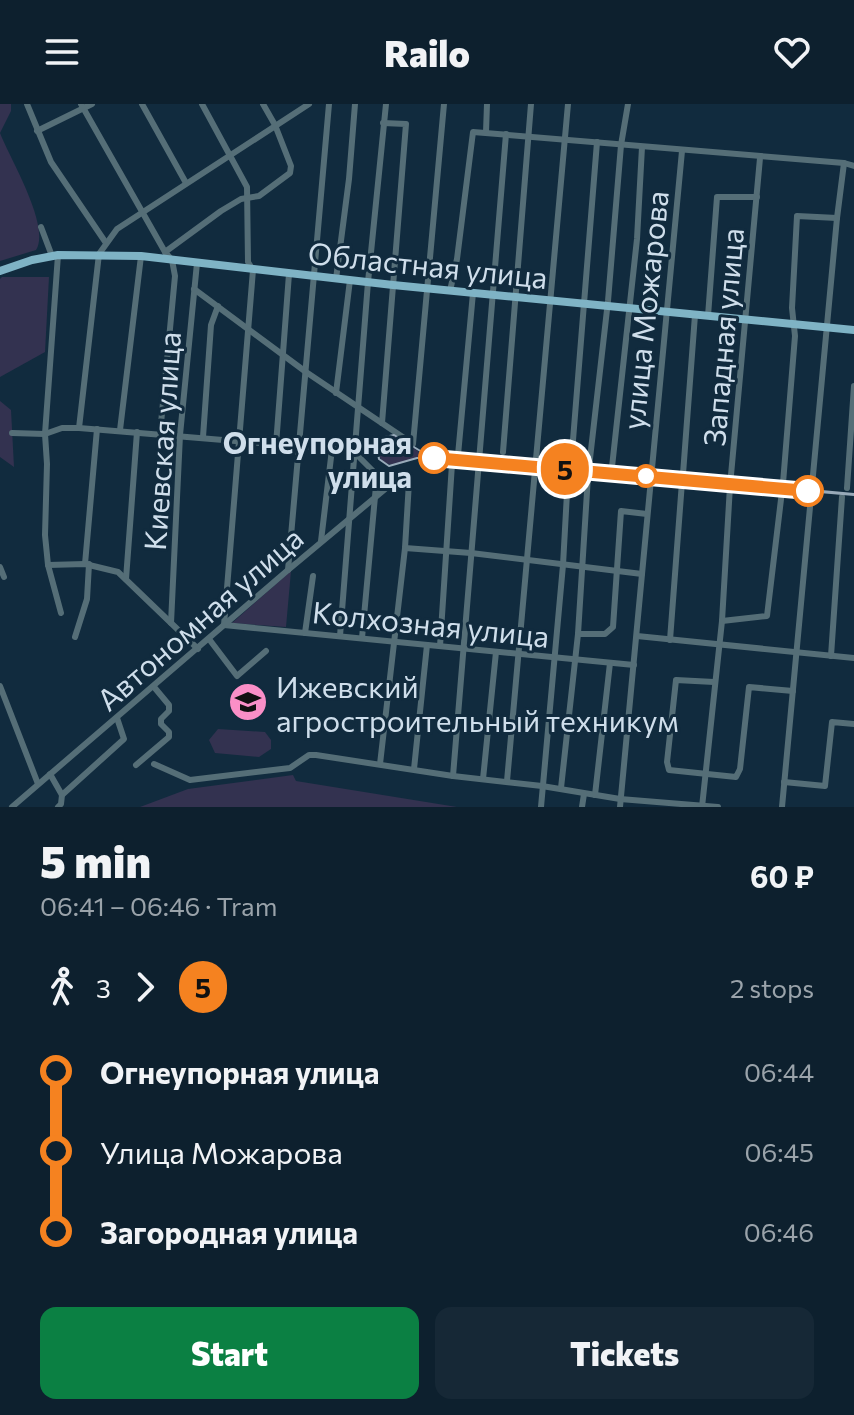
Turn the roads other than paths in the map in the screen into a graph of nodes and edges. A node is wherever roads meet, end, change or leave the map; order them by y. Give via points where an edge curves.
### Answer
1 (27, 104) edge
2 (92, 104) edge
3 (142, 104) edge
4 (202, 104) edge
5 (263, 104) edge
6 (309, 104) edge
7 (329, 104) edge
8 (355, 104) edge
9 (386, 104) edge
10 (444, 104) edge
11 (487, 104) edge
12 (531, 104) edge
13 (568, 104) edge
14 (628, 104) edge
15 (83, 107) edge
16 (383, 123) junction
17 (275, 125) junction
18 (37, 131) junction
19 (486, 132) junction
20 (506, 134) junction
21 (527, 135) junction
22 (564, 138) junction
23 (597, 142) junction
24 (621, 145) junction
25 (642, 147) junction
26 (682, 151) junction
27 (229, 155) junction
28 (760, 158) junction
29 (844, 163) junction
30 (854, 166) edge
31 (186, 183) junction
32 (249, 197) junction
33 (757, 197) junction
34 (142, 212) junction
35 (837, 218) junction
36 (41, 227) dead end
37 (106, 243) junction
38 (165, 252) junction
39 (99, 254) junction
40 (55, 256) junction
41 (141, 256) junction
42 (172, 260) junction
43 (197, 263) junction
44 (253, 270) junction
45 (0, 271) edge
46 (289, 274) junction
47 (314, 277) junction
48 (336, 279) junction
49 (350, 280) junction
50 (368, 282) junction
51 (393, 285) junction
52 (427, 288) junction
53 (194, 289) junction
54 (450, 291) junction
55 (473, 293) junction
56 (493, 295) junction
57 (515, 297) junction
58 (550, 300) junction
59 (584, 304) junction
60 (218, 306) junction
61 (607, 307) junction
62 (628, 308) junction
63 (667, 312) junction
64 (695, 315) junction
65 (708, 316) junction
66 (746, 320) junction
67 (794, 325) junction
68 (248, 327) junction
69 (827, 328) junction
70 (854, 330) edge
71 (283, 353) junction
72 (306, 372) junction
73 (854, 386) edge
74 (336, 393) junction
75 (358, 408) junction
76 (382, 423) junction
77 (79, 428) junction
78 (97, 429) junction
79 (120, 430) junction
80 (137, 432) junction
81 (12, 433) dead end
82 (45, 434) junction
83 (160, 434) junction
84 (180, 435) junction
85 (203, 437) junction
86 (238, 441) junction
87 (276, 445) junction
88 (300, 446) junction
89 (332, 449) junction
90 (354, 452) junction
91 (503, 452) dead end
92 (458, 455) dead end
93 (452, 464) dead end
94 (571, 465) dead end
95 (612, 467) dead end
96 (683, 474) dead end
97 (377, 475) junction
98 (402, 475) junction
99 (568, 475) dead end
100 (682, 482) dead end
101 (847, 488) dead end
102 (376, 495) junction
103 (842, 497) dead end
104 (647, 514) junction
105 (351, 517) junction
106 (321, 543) junction
107 (405, 548) junction
108 (447, 551) junction
109 (471, 553) junction
110 (526, 561) junction
111 (87, 564) junction
112 (48, 565) junction
113 (563, 565) junction
114 (0, 567) edge
115 (582, 567) junction
116 (288, 570) junction
117 (617, 572) junction
118 (642, 574) junction
119 (313, 576) dead end
120 (4, 577) dead end
121 (126, 579) junction
122 (61, 613) dead end
123 (722, 621) junction
124 (171, 623) junction
125 (224, 625) junction
126 (305, 633) junction
127 (578, 634) junction
128 (340, 636) junction
129 (637, 636) junction
130 (75, 637) dead end
131 (362, 638) junction
132 (209, 639) junction
133 (670, 640) junction
134 (393, 641) junction
135 (427, 645) junction
136 (719, 645) junction
137 (440, 646) junction
138 (198, 649) junction
139 (462, 649) junction
140 (266, 651) dead end
141 (496, 652) junction
142 (797, 652) junction
143 (519, 654) junction
144 (831, 656) junction
145 (554, 658) junction
146 (854, 658) edge
147 (575, 660) junction
148 (610, 663) junction
149 (634, 665) junction
150 (714, 682) junction
151 (0, 686) edge
152 (154, 687) junction
153 (793, 691) junction
154 (117, 718) junction
155 (854, 724) edge
156 (154, 764) dead end
157 (380, 764) junction
158 (136, 765) dead end
159 (414, 769) junction
160 (50, 774) junction
161 (705, 775) junction
162 (453, 776) junction
163 (483, 779) junction
164 (507, 781) junction
165 (784, 782) junction
166 (38, 784) junction
167 (542, 786) junction
168 (561, 788) junction
169 (584, 794) junction
170 (62, 795) junction
171 (595, 795) junction
172 (620, 803) edge
173 (59, 806) edge
174 (702, 806) edge
175 (12, 807) edge
176 (541, 807) edge
177 (582, 807) edge
178 (718, 807) edge
179 (782, 807) edge

1 - 18 street
2 - 15 street
3 - 31 street
4 - 27 street
5 - 17 street
6 - 17 street
7 - 47 street
8 - 48 street
9 - 16 street
10 - 52 street
11 - 19 street
12 - 21 street
13 - 22 street
14 - 24 street
15 - 18 street
15 - 34 street
16 - 50 street
16 - 51 street via 406,124
17 - 27 street
17 - 32 street via 290,173 259,196
18 - 37 street via 51,162
19 - 20 street
19 - 54 street via 473,132
20 - 21 street
20 - 56 street
21 - 22 street
21 - 57 street
22 - 23 street
22 - 58 street
23 - 24 street
23 - 59 street
24 - 25 street
24 - 61 street
25 - 26 street
25 - 62 street
26 - 28 street
26 - 63 street, улица Можарова
27 - 31 street
27 - 32 street
28 - 29 street
28 - 33 street, Западная улица
29 - 30 street
29 - 35 street
31 - 34 street
32 - 38 street
32 - 44 street via 248,262
33 - 65 street via 717,197
33 - 66 street, Западная улица
34 - 37 street
34 - 38 street
35 - 67 street via 797,216
35 - 69 street
36 - 40 street
37 - 39 street
38 - 42 street
39 - 40 main road, Областная улица
39 - 41 main road, Областная улица
39 - 77 street
40 - 45 main road, Областная улица
40 - 82 street
41 - 42 main road, Областная улица
41 - 79 street
42 - 43 main road, Областная улица
42 - 83 street via 175,276
43 - 44 main road, Областная улица
43 - 53 street, Киевская улица
44 - 46 main road, Областная улица
44 - 68 street
46 - 47 main road, Областная улица
46 - 71 street
47 - 48 main road, Областная улица
47 - 72 street
48 - 49 main road, Областная улица
49 - 50 main road, Областная улица
49 - 74 street
50 - 51 main road, Областная улица
50 - 75 street
51 - 52 main road, Областная улица
51 - 76 street
52 - 54 main road, Областная улица
52 - 76 street via 413,444
53 - 60 street
53 - 84 street, Киевская улица
54 - 55 main road, Областная улица
55 - 56 main road, Областная улица
55 - 92 street
56 - 57 main road, Областная улица
56 - 109 street
57 - 58 main road, Областная улица
57 - 91 street
58 - 59 main road, Областная улица
58 - 110 street
59 - 61 main road, Областная улица
59 - 94 street
60 - 68 street
60 - 85 street via 211,325
61 - 62 main road, Областная улица
61 - 115 street
62 - 63 main road, Областная улица
62 - 95 street
63 - 64 main road, Областная улица
63 - 104 street, улица Можарова
64 - 65 main road, Областная улица
64 - 96 street
65 - 66 main road, Областная улица
66 - 67 main road, Областная улица
66 - 123 street, Западная улица
67 - 69 main road, Областная улица
67 - 123 street via 783,487 767,616
68 - 71 street
68 - 86 street
69 - 70 main road, Областная улица
69 - 142 street
71 - 72 street
71 - 87 street
72 - 74 street
72 - 88 street
73 - 101 street
74 - 75 street
75 - 76 street
75 - 90 street
77 - 78 street
77 - 82 street
78 - 79 street
78 - 111 street
79 - 80 street
80 - 83 street
80 - 121 street
81 - 82 street
82 - 112 street
83 - 84 street
84 - 85 street
84 - 124 street, Киевская улица
85 - 86 street
86 - 87 street
86 - 125 street
87 - 88 street
88 - 89 street
88 - 116 street
89 - 90 street
89 - 106 street
90 - 97 street
90 - 105 street
93 - 108 street
97 - 98 street
97 - 102 street
98 - 102 street, Автономная улица
98 - 107 street via 409,482
99 - 113 street
100 - 133 street
102 - 105 street, Автономная улица
102 - 131 street
103 - 144 street
104 - 117 street via 621,511
104 - 118 street, улица Можарова
105 - 106 street, Автономная улица
105 - 128 street
106 - 116 street, Автономная улица
107 - 108 street
107 - 134 street
108 - 109 street
108 - 137 street
109 - 110 street
109 - 139 street
110 - 113 street
110 - 143 street
111 - 112 street
111 - 121 street
111 - 130 street via 87,599
112 - 122 street
113 - 115 street
113 - 145 street
114 - 120 street
115 - 117 street
115 - 127 street
116 - 125 street, Автономная улица
117 - 118 street
117 - 127 street via 613,627 605,634
118 - 129 street, улица Можарова
119 - 126 street
121 - 124 street
123 - 136 street, Западная улица
124 - 138 street
125 - 126 street, Колхозная улица
125 - 132 street, Автономная улица
126 - 128 street, Колхозная улица
127 - 147 street
128 - 131 street, Колхозная улица
129 - 133 street
129 - 149 street, улица Можарова
131 - 134 street, Колхозная улица
132 - 138 street, Автономная улица
132 - 140 street via 237,676
133 - 136 street
134 - 135 street, Колхозная улица
134 - 157 street
135 - 137 street, Колхозная улица
135 - 159 street
136 - 142 street
136 - 150 street, Западная улица
137 - 139 street, Колхозная улица
138 - 152 street, Автономная улица
139 - 141 street, Колхозная улица
139 - 162 street
141 - 143 street, Колхозная улица
141 - 163 street
142 - 144 street
142 - 153 street
143 - 145 street, Колхозная улица
143 - 164 street
144 - 146 street
145 - 147 street, Колхозная улица
145 - 167 street
147 - 148 street, Колхозная улица
147 - 168 street
148 - 149 street, Колхозная улица
148 - 171 street
149 - 172 street, улица Можарова
150 - 161 street, Западная улица
150 - 161 street via 676,680 667,762 669,770
151 - 166 street
152 - 154 street, Автономная улица
152 - 158 street via 169,705 161,719 169,737
153 - 161 street via 749,687 739,774
153 - 165 street
154 - 160 street, Автономная улица
154 - 170 street via 124,739
155 - 165 street via 832,722 825,786
156 - 157 street via 190,780 290,768 309,755
157 - 159 street
159 - 162 street
160 - 166 street, Автономная улица
160 - 170 street
161 - 174 street, Западная улица
162 - 163 street
163 - 164 street
164 - 167 street
165 - 179 street
166 - 175 street, Автономная улица
167 - 168 street
167 - 176 street
168 - 169 street
169 - 171 street
169 - 177 street
170 - 173 street
171 - 172 street
172 - 174 street
174 - 178 street

